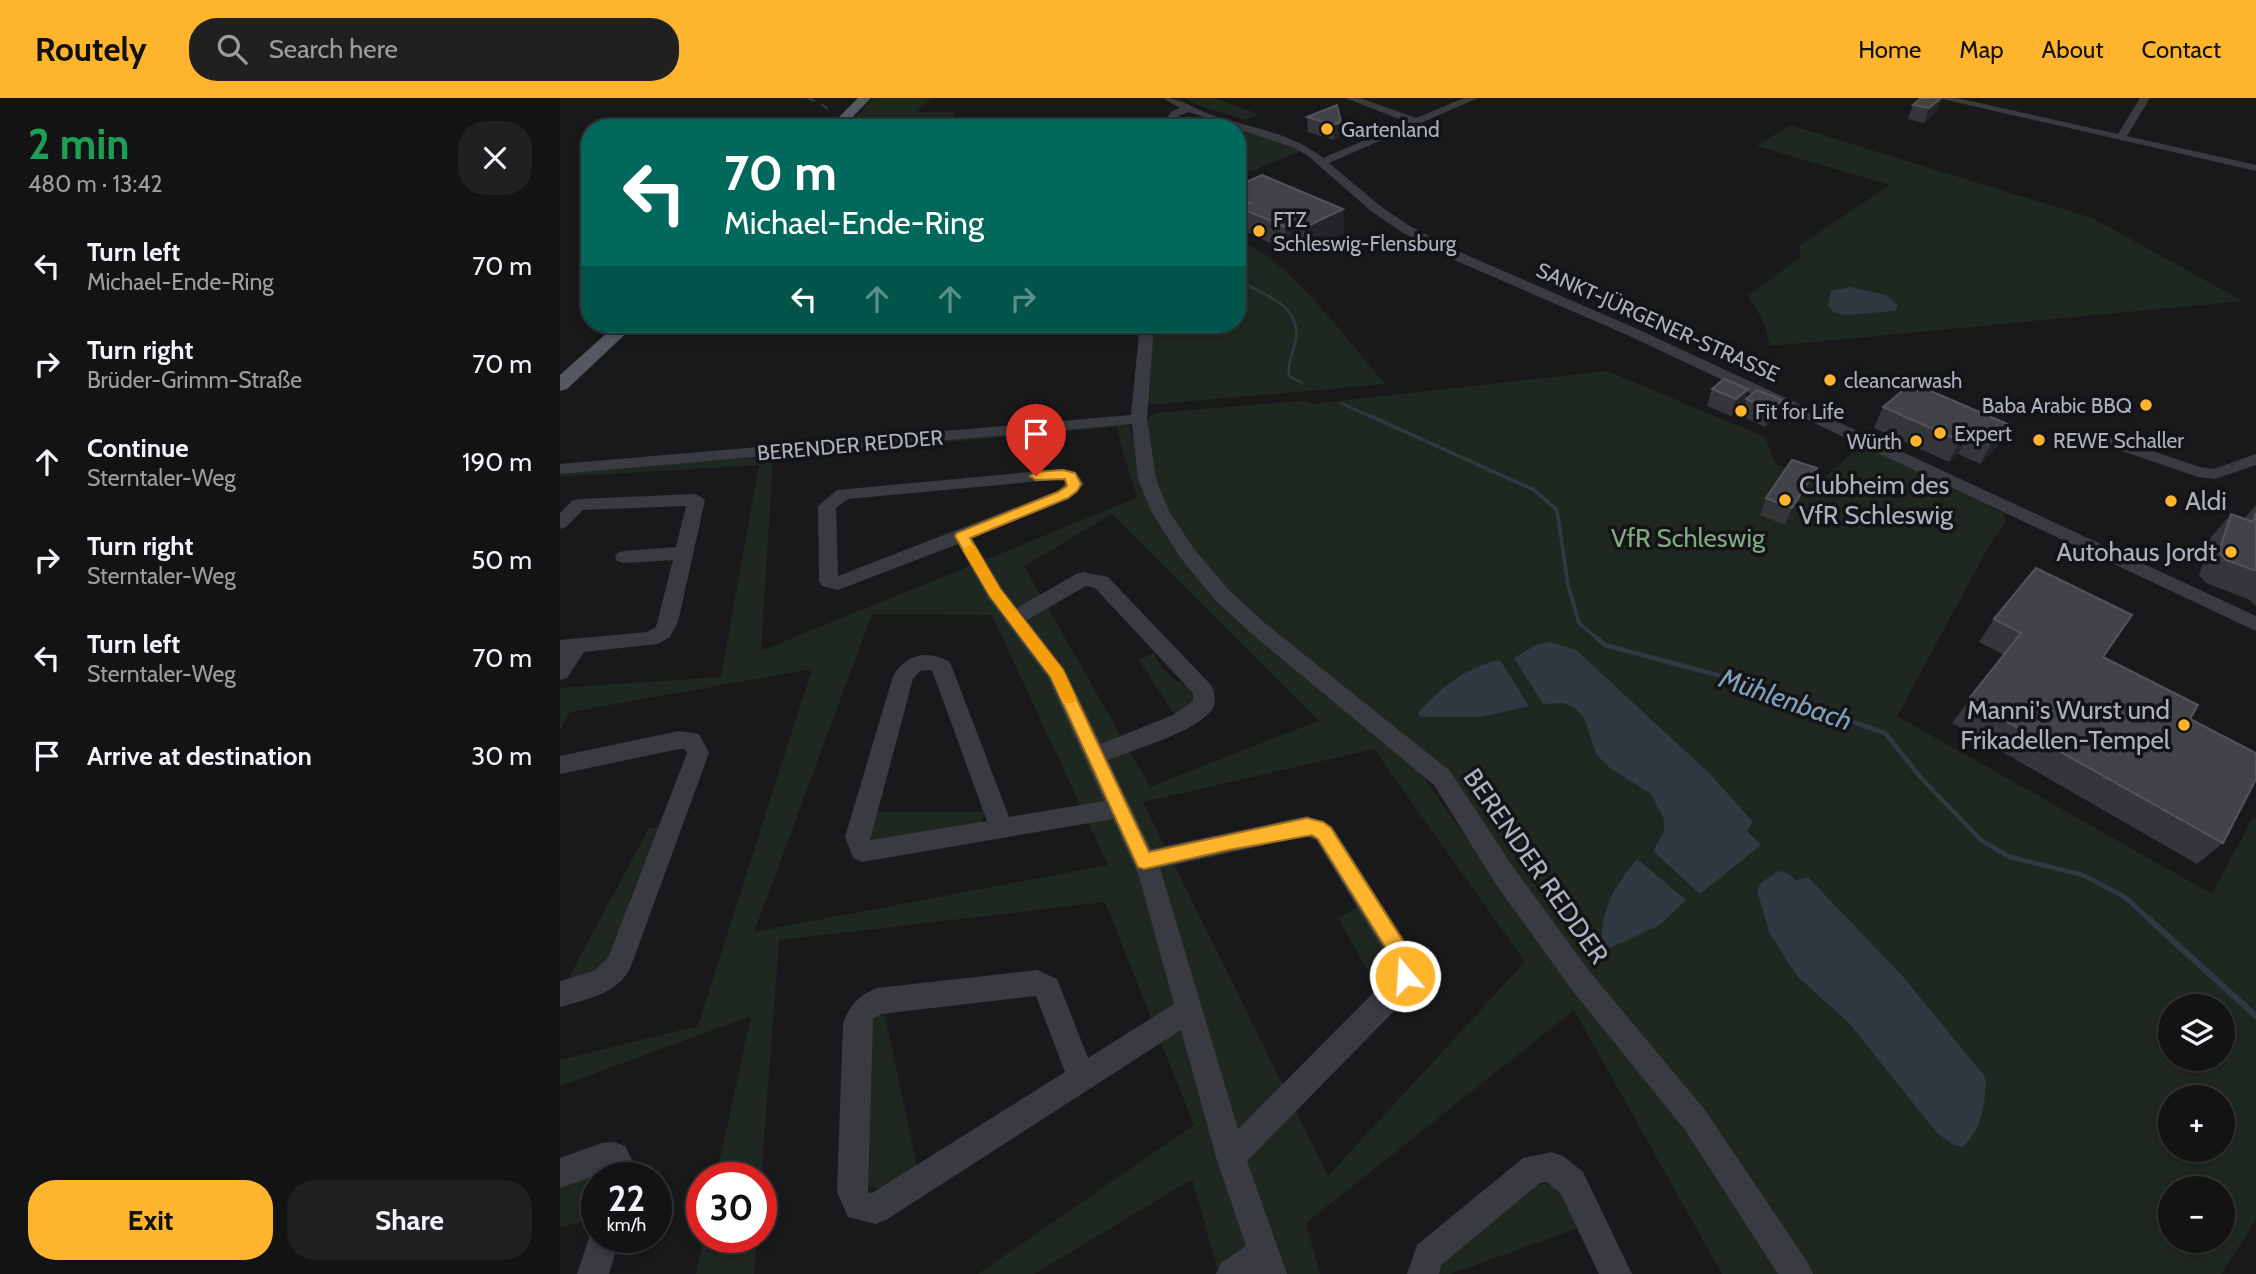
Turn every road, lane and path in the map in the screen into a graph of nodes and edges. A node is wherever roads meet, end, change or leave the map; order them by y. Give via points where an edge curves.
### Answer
1 (865, 98) edge
2 (1168, 98) edge
3 (1350, 98) edge
4 (1473, 98) edge
5 (1943, 98) edge
6 (2145, 98) edge
7 (1187, 109) junction
8 (843, 119) edge
9 (1172, 119) edge
10 (1219, 119) edge
11 (1417, 122) junction
12 (1246, 128) edge
13 (2122, 136) junction
14 (1322, 162) junction
15 (2256, 168) edge
16 (617, 333) edge
17 (1146, 333) edge
18 (560, 385) edge
19 (1140, 415) junction
20 (2096, 437) dead end
21 (2256, 459) edge
22 (560, 469) edge
23 (560, 523) edge
24 (962, 536) junction
25 (683, 553) junction
26 (624, 557) dead end
27 (1015, 618) junction
28 (2256, 624) edge
29 (569, 647) edge
30 (560, 672) edge
31 (1095, 756) junction
32 (560, 765) edge
33 (1119, 808) junction
34 (1001, 828) junction
35 (1144, 861) junction
36 (560, 994) edge
37 (1190, 1009) junction
38 (1081, 1077) junction
39 (1231, 1157) junction
40 (590, 1162) edge
41 (617, 1162) edge
42 (581, 1165) edge
43 (560, 1173) edge
44 (599, 1253) edge
45 (1268, 1263) edge
46 (593, 1274) edge
47 (1232, 1274) edge
48 (1423, 1274) edge
49 (1616, 1274) edge
50 (1797, 1274) edge

1 - 8 main road
2 - 7 street, SANKT-JÜRGENER-STRASSE
3 - 11 street
4 - 11 street
5 - 13 street
6 - 13 street
7 - 9 street
7 - 10 street, SANKT-JÜRGENER-STRASSE
11 - 14 street
12 - 14 street, SANKT-JÜRGENER-STRASSE via 1288,141
13 - 15 street
14 - 28 street, SANKT-JÜRGENER-STRASSE via 1375,208 1457,256 1667,348
16 - 18 main road
17 - 19 street
19 - 22 street, BERENDER REDDER
19 - 50 street, BERENDER REDDER via 1153,496 1201,571 1259,629 1442,778 1504,876 1581,981 1695,1119
20 - 21 street via 2198,472 2215,474
23 - 25 street via 578,505 696,500
24 - 24 street via 863,575 838,583 829,581 827,506 843,494 1063,474 1075,484 1063,495
24 - 27 street
25 - 26 street
25 - 29 street via 663,632 651,639
27 - 31 street via 1057,674
27 - 31 street via 1070,584 1083,579 1101,582 1204,691 1204,705 1181,721
29 - 30 street
31 - 33 street
32 - 36 street via 679,740 691,740 698,753 618,965 601,981
33 - 34 street
33 - 35 street
34 - 34 street via 862,851 858,838 903,676 914,664 934,662 943,667
35 - 37 street
35 - 39 street via 1307,826 1316,828 1324,833 1404,958 1405,976 1397,990
37 - 38 street
37 - 39 street
38 - 38 street via 875,1209 859,1206 852,1192 857,1023 863,1010 877,1000 1037,983 1048,988
39 - 45 street
40 - 41 street via 614,1157
42 - 43 street
44 - 46 street
45 - 47 street
48 - 49 street via 1428,1256 1534,1169 1552,1167 1572,1183

